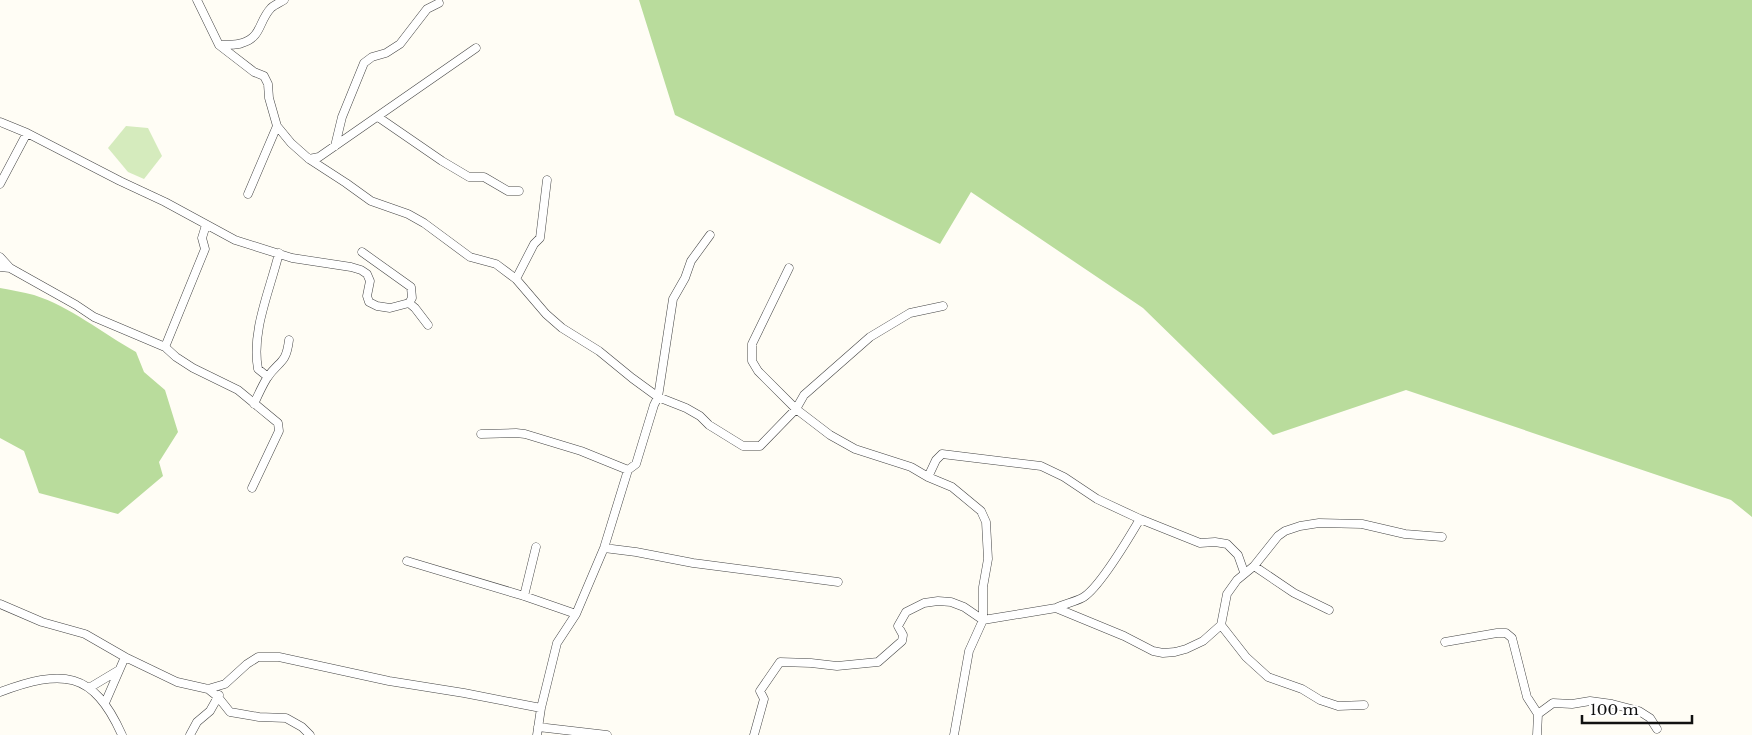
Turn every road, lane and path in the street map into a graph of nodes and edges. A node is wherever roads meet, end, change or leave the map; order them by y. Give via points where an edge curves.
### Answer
1 (197, 0) edge
2 (284, 0) edge
3 (439, 2) dead end
4 (219, 45) junction
5 (476, 48) dead end
6 (378, 117) junction
7 (0, 122) edge
8 (277, 126) junction
9 (27, 133) junction
10 (335, 146) junction
11 (319, 158) junction
12 (310, 159) junction
13 (322, 168) junction
14 (547, 180) dead end
15 (0, 184) edge
16 (519, 191) dead end
17 (248, 194) dead end
18 (206, 225) junction
19 (710, 235) dead end
20 (362, 252) dead end
21 (279, 253) junction
22 (0, 257) edge
23 (0, 267) edge
24 (10, 268) junction
25 (789, 268) dead end
26 (516, 279) junction
27 (409, 303) junction
28 (943, 306) dead end
29 (428, 325) dead end
30 (289, 340) dead end
31 (165, 347) junction
32 (268, 377) junction
33 (658, 397) junction
34 (254, 404) junction
35 (796, 408) junction
36 (481, 434) dead end
37 (628, 470) junction
38 (928, 478) junction
39 (252, 488) dead end
40 (1140, 519) junction
41 (1442, 537) dead end
42 (536, 546) dead end
43 (604, 548) junction
44 (407, 561) dead end
45 (1254, 566) junction
46 (1244, 572) junction
47 (838, 582) dead end
48 (524, 596) junction
49 (0, 604) edge
50 (1056, 608) junction
51 (1329, 610) dead end
52 (576, 614) junction
53 (983, 620) junction
54 (1221, 625) junction
55 (1445, 642) dead end
56 (125, 657) junction
57 (119, 670) junction
58 (225, 684) junction
59 (89, 688) junction
60 (208, 689) junction
61 (0, 692) edge
62 (218, 697) junction
63 (105, 703) junction
64 (1364, 705) dead end
65 (541, 708) junction
66 (1538, 714) junction
67 (1658, 729) dead end
68 (538, 731) edge
69 (122, 735) edge
70 (190, 735) edge
71 (310, 735) edge
72 (607, 735) edge
73 (754, 735) edge
74 (954, 735) edge
75 (1537, 735) edge

1 - 4 street
2 - 4 street via 272,7 258,33 249,40 241,44
3 - 10 street via 427,9 400,44 364,63 342,118
4 - 8 street via 264,76
5 - 6 street
6 - 10 street
6 - 16 street via 469,178 484,177 508,191
7 - 9 street
8 - 12 street
8 - 17 street
9 - 15 street
9 - 18 street
10 - 11 street
11 - 12 street
11 - 13 street
12 - 13 street
13 - 26 street via 371,201 408,214 470,257 496,264
14 - 26 street via 540,238
18 - 21 street via 235,240
18 - 31 street via 202,238 205,249
19 - 33 street via 691,261 673,299
20 - 27 street via 411,287
21 - 27 street via 361,270 370,281 369,302 377,306 390,308
21 - 32 street via 262,316 256,354 258,369
22 - 24 street
23 - 24 street
24 - 31 street via 94,317
25 - 35 street via 752,344 752,361
26 - 33 street via 562,328 599,351
27 - 29 street
28 - 35 street via 910,314 870,337 804,395
30 - 32 street via 283,362
31 - 34 street via 193,368 238,390
32 - 34 street
33 - 35 street via 686,408 743,446 760,446
33 - 37 street via 636,464
34 - 39 street via 278,423 279,431
35 - 38 street via 830,435 855,449 911,467
36 - 37 street via 526,434
37 - 43 street
38 - 40 street via 942,454 1040,466
38 - 53 street via 952,487 974,504 985,518 988,559 983,587
40 - 46 street via 1200,543 1227,544 1238,555
40 - 50 street via 1088,593
41 - 45 street via 1405,534 1362,524 1319,523 1285,531
42 - 48 street
43 - 47 street
43 - 52 street
44 - 48 street
45 - 46 street
45 - 51 street via 1294,593
46 - 54 street via 1227,594
48 - 52 street
49 - 56 street via 42,622 85,634
50 - 53 street
50 - 54 street via 1163,654 1186,649
52 - 65 street via 557,643
53 - 73 street via 951,602 924,603 906,612 898,626 902,641 878,662 837,666 780,662 760,691 764,699
53 - 74 street via 969,651
54 - 64 street via 1246,657 1268,677 1302,688 1320,700 1338,706
55 - 66 street via 1506,633 1512,638 1527,697
56 - 57 street
56 - 60 street via 177,682
57 - 59 street
57 - 63 street
58 - 60 street
58 - 62 street
58 - 65 street via 258,657 279,657 389,682
59 - 61 street via 68,679 36,680
59 - 63 street
60 - 62 street
62 - 70 street
62 - 71 street via 230,712 260,718 286,718
63 - 69 street
65 - 68 street
66 - 67 street via 1553,703 1590,701 1639,711
66 - 75 street
68 - 72 street

